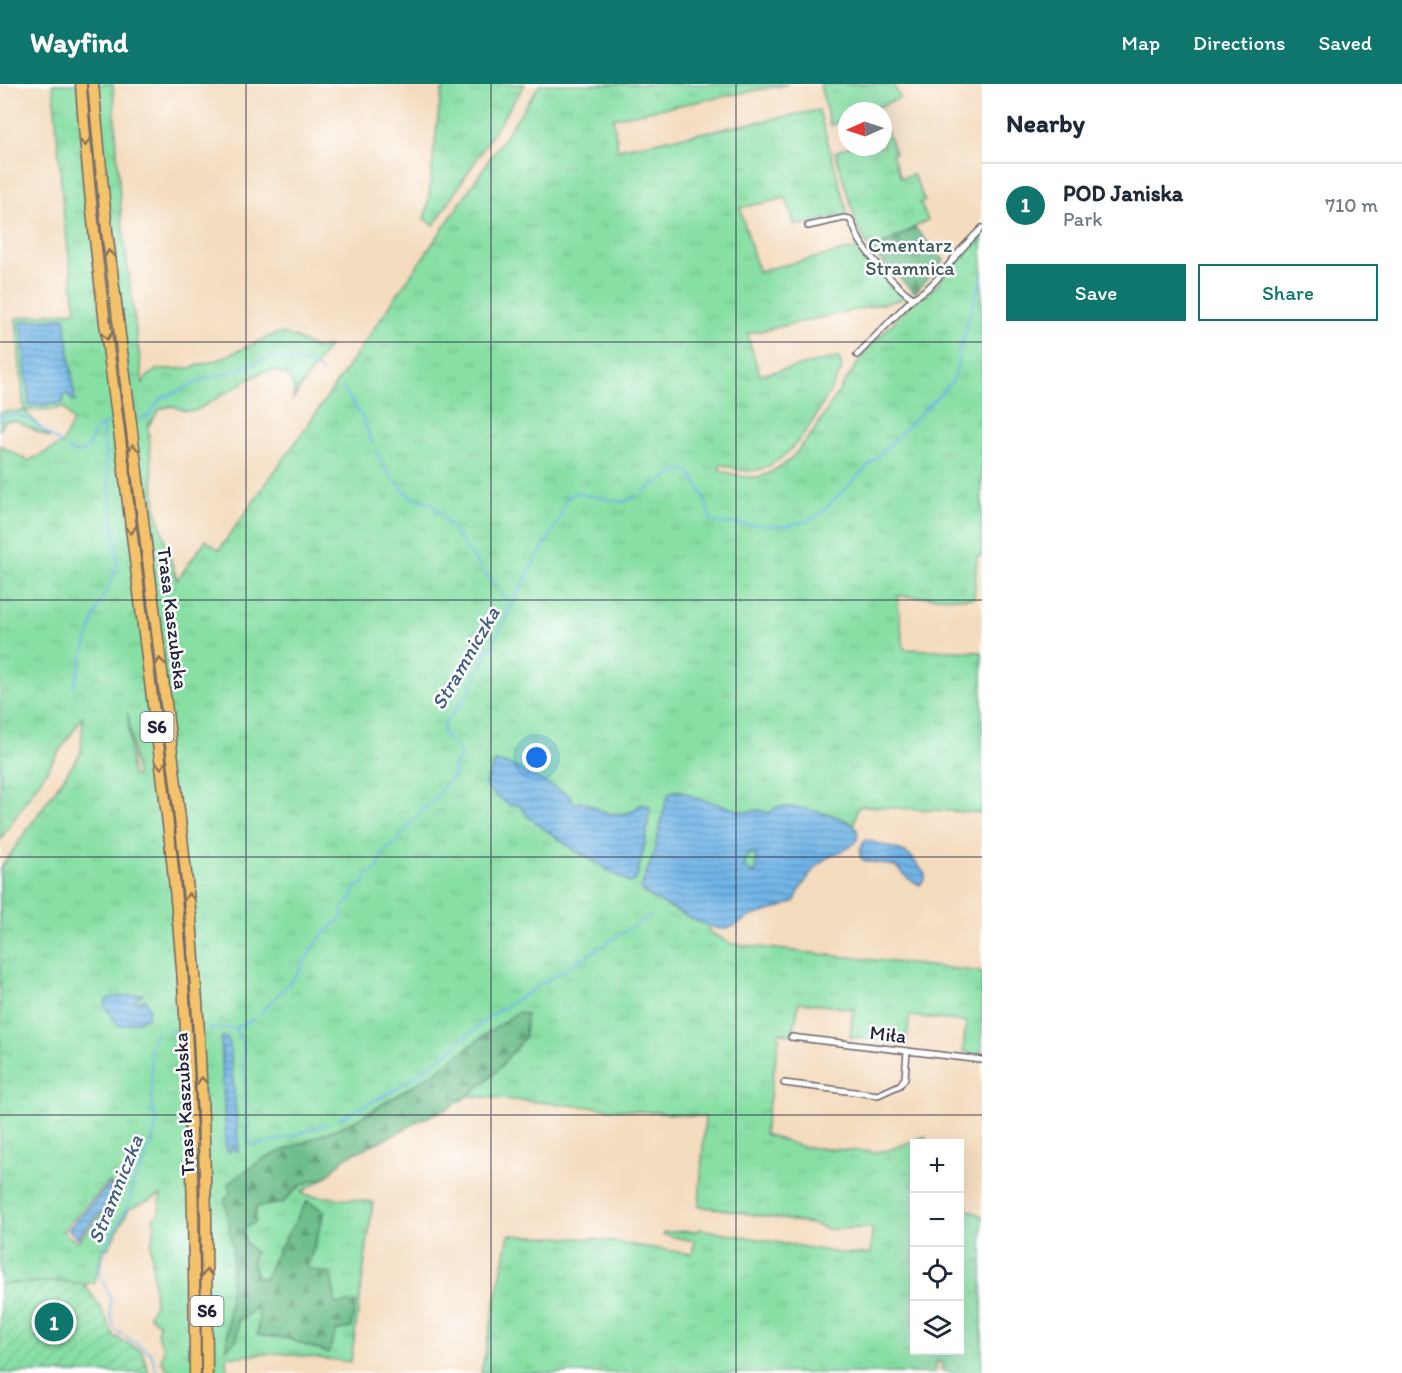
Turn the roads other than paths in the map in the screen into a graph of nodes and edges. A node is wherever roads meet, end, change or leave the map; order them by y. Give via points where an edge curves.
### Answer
1 (81, 84) edge
2 (93, 84) edge
3 (808, 226) dead end
4 (982, 228) edge
5 (913, 298) junction
6 (857, 355) dead end
7 (791, 1037) dead end
8 (907, 1051) junction
9 (982, 1060) edge
10 (784, 1083) dead end
11 (195, 1373) edge
12 (207, 1373) edge

1 -> 11 highway, Trasa Kaszubska / S6 via 100,280 180,941 191,1129
12 -> 2 highway, Trasa Kaszubska / S6 via 204,1140 191,927 109,251
3 - 5 street via 850,219 870,257
4 - 5 street via 942,275
5 - 6 street
7 - 8 street, Miła
8 - 9 street, Miła
8 - 10 street via 903,1082 882,1094

